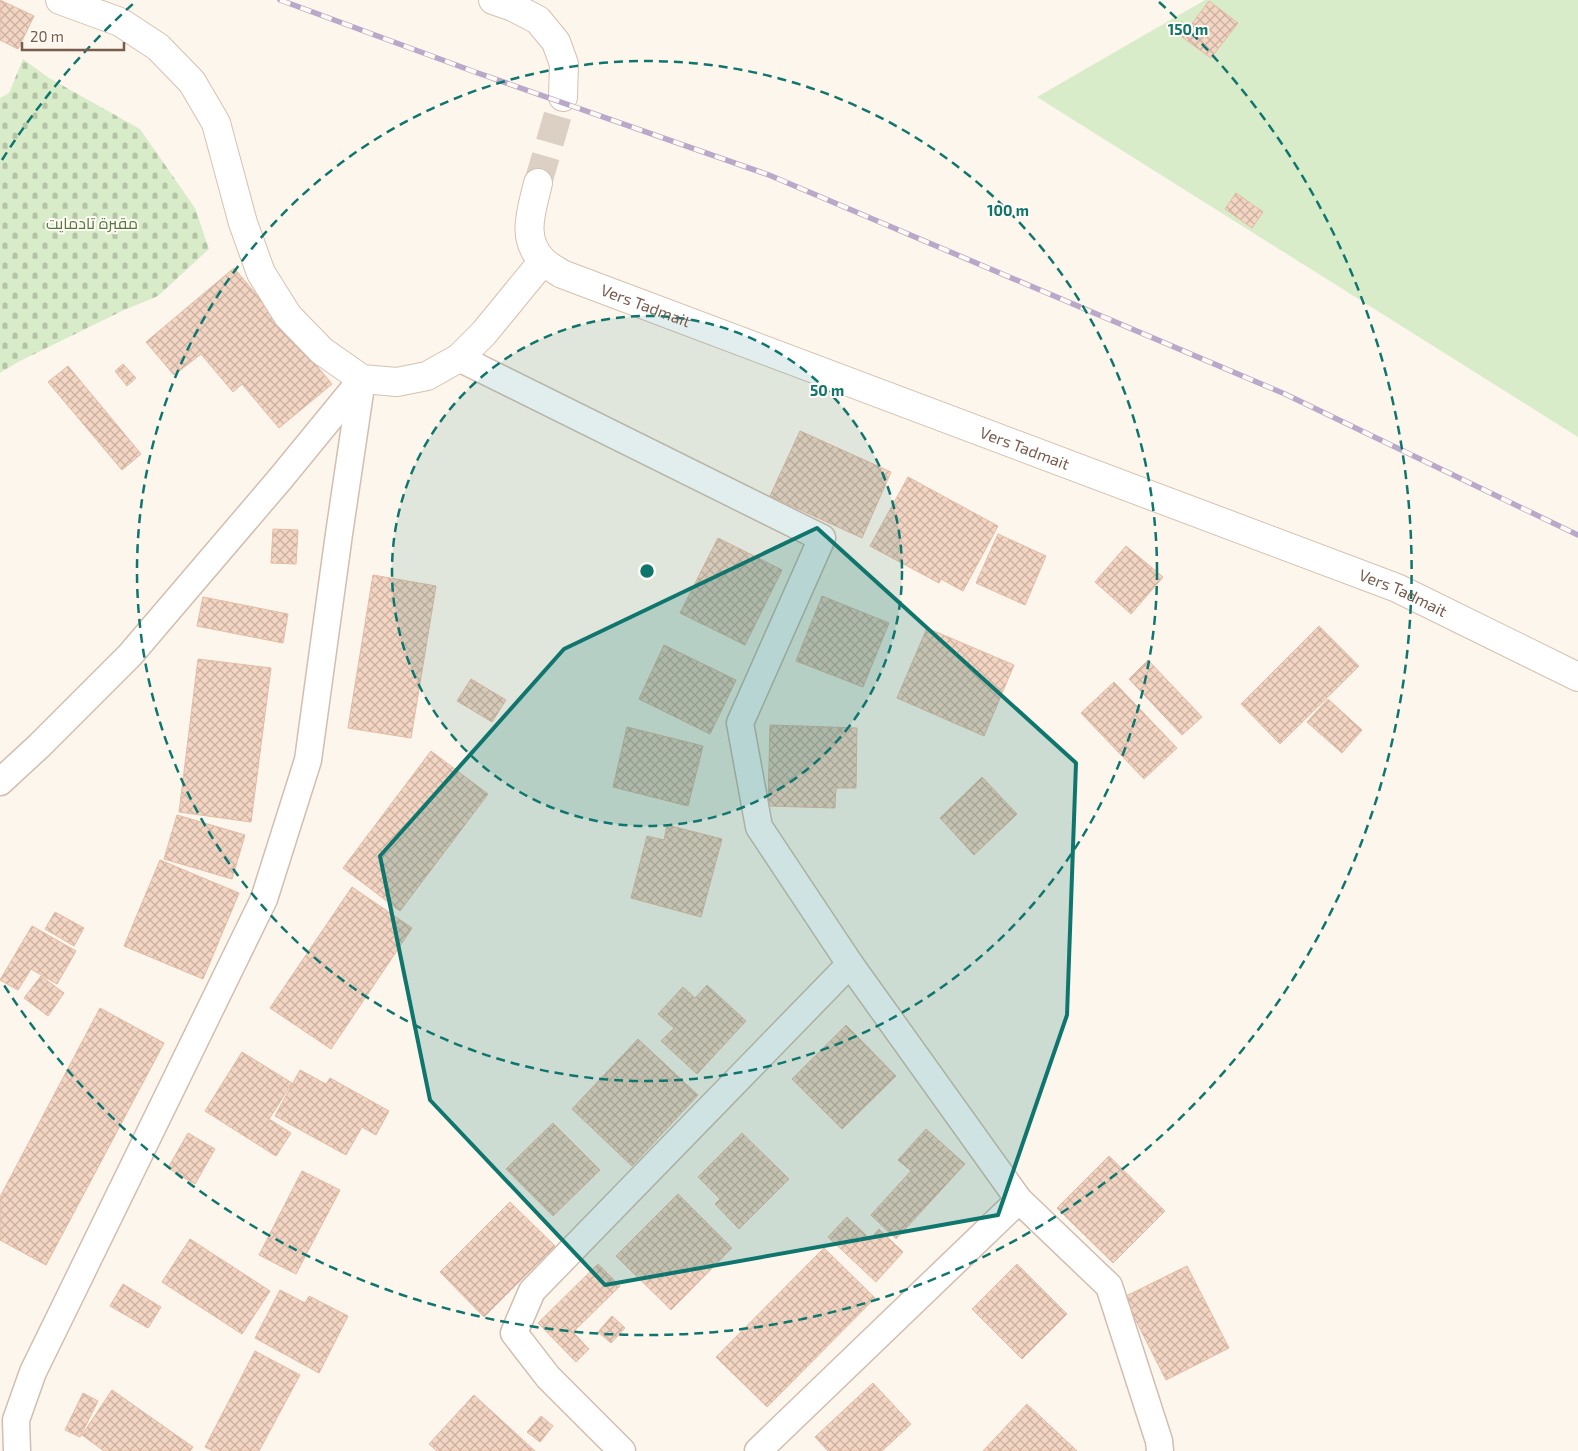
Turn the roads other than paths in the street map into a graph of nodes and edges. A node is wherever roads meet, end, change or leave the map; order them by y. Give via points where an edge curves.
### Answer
1 (60, 0) edge
2 (493, 0) edge
3 (563, 97) tunnel mouth
4 (538, 183) tunnel mouth
5 (543, 261) junction
6 (459, 358) junction
7 (362, 378) junction
8 (1578, 677) edge
9 (0, 782) edge
10 (850, 964) junction
11 (1019, 1200) junction
12 (1156, 1448) edge
13 (16, 1451) edge
14 (622, 1451) edge
15 (758, 1451) edge

1 - 7 main road via 120,22 158,46 192,82 216,123 243,224 261,273 288,316 308,337 322,351
2 - 3 main road via 538,20 556,42 564,64
4 - 5 main road, Vers Tadmait via 528,225 532,243
5 - 6 main road via 484,333
5 - 8 main road, Vers Tadmait via 562,274 1397,588
6 - 7 main road via 427,376 397,382
6 - 10 street via 822,538 740,724 759,827
7 - 9 street via 130,655
7 - 13 street via 308,760 264,899 33,1372 16,1420
10 - 11 street
10 - 14 street via 532,1291 514,1333 548,1377
11 - 12 street via 1109,1286
11 - 15 street

